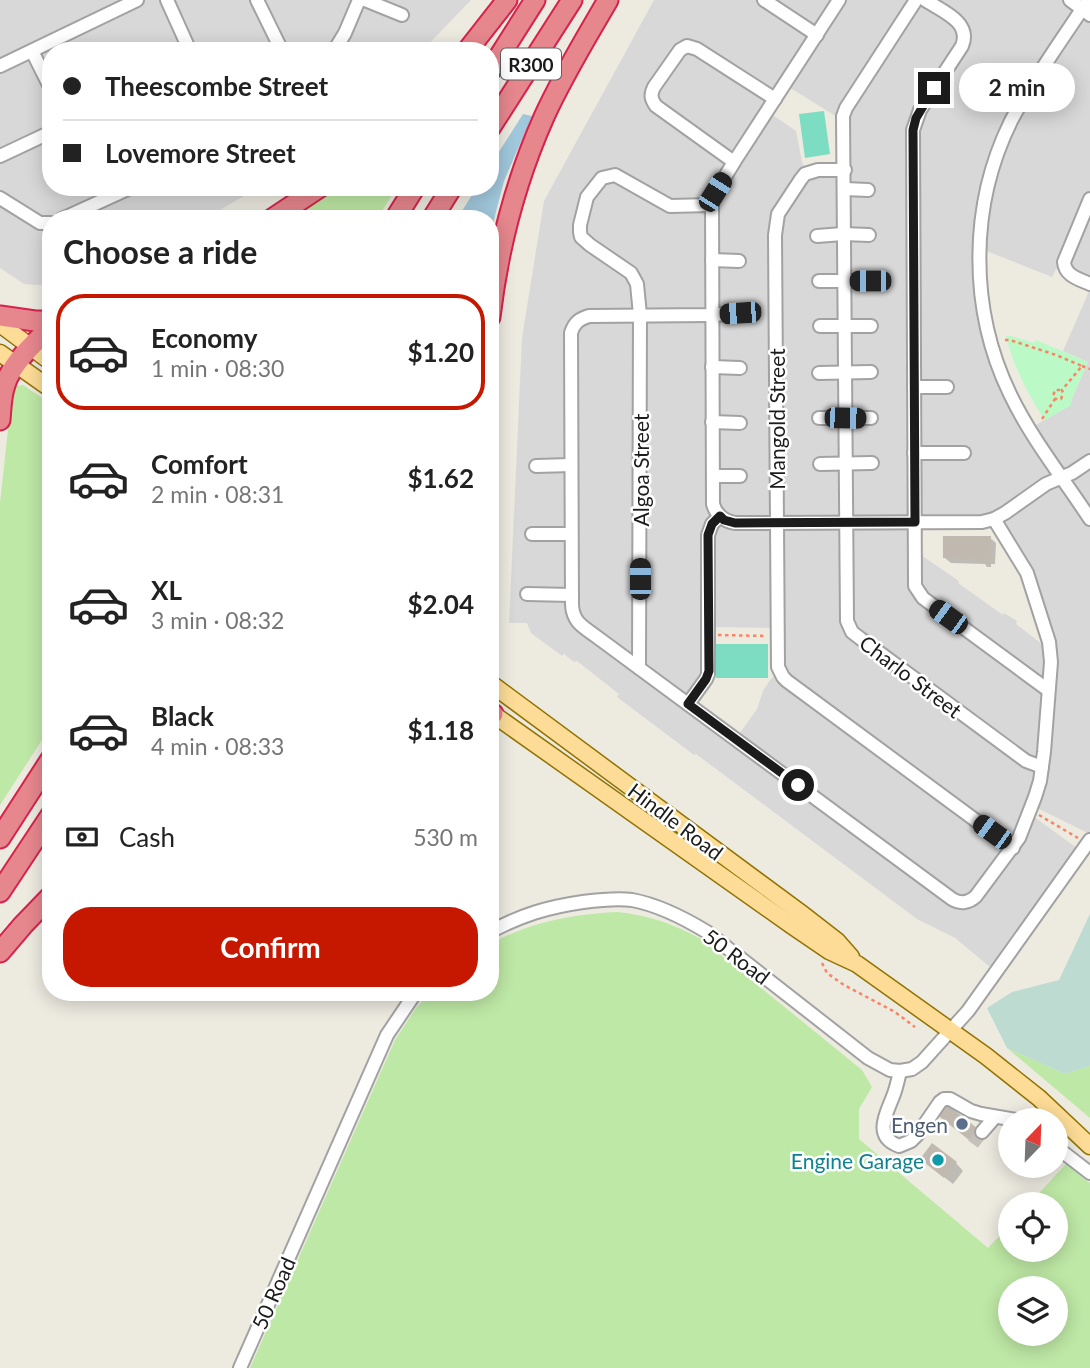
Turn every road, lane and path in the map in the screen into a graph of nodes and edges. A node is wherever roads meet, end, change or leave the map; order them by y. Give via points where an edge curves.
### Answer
1 (137, 0) edge
2 (167, 0) edge
3 (257, 0) edge
4 (359, 0) edge
5 (365, 0) edge
6 (508, 0) edge
7 (536, 0) edge
8 (572, 0) edge
9 (608, 0) edge
10 (764, 0) edge
11 (839, 0) edge
12 (916, 0) edge
13 (925, 0) edge
14 (1070, 0) edge
15 (1087, 8) edge
16 (402, 15) dead end
17 (817, 35) junction
18 (51, 42) edge
19 (186, 42) edge
20 (278, 42) edge
21 (340, 42) edge
22 (474, 42) edge
23 (42, 46) edge
24 (32, 51) junction
25 (499, 57) edge
26 (0, 66) edge
27 (42, 71) edge
28 (775, 99) junction
29 (499, 114) edge
30 (42, 136) edge
31 (0, 156) edge
32 (734, 162) junction
33 (845, 170) junction
34 (845, 189) junction
35 (868, 191) dead end
36 (112, 196) edge
37 (306, 196) edge
38 (0, 198) edge
39 (1090, 199) edge
40 (711, 205) junction
41 (82, 210) edge
42 (286, 210) edge
43 (42, 223) edge
44 (843, 233) junction
45 (870, 235) dead end
46 (817, 236) dead end
47 (712, 260) junction
48 (739, 261) dead end
49 (499, 266) edge
50 (820, 281) dead end
51 (845, 281) junction
52 (870, 281) dead end
53 (1090, 284) edge
54 (740, 313) dead end
55 (640, 315) junction
56 (712, 315) junction
57 (0, 316) edge
58 (42, 320) edge
59 (0, 324) edge
60 (820, 326) dead end
61 (845, 326) junction
62 (870, 326) dead end
63 (42, 336) edge
64 (1005, 340) dead end
65 (31, 347) junction
66 (42, 355) edge
67 (8, 359) edge
68 (1082, 366) junction
69 (712, 367) junction
70 (740, 368) dead end
71 (1090, 369) edge
72 (845, 372) junction
73 (870, 372) dead end
74 (818, 373) dead end
75 (42, 383) edge
76 (914, 387) junction
77 (947, 387) dead end
78 (819, 418) dead end
79 (845, 418) junction
80 (871, 418) dead end
81 (1042, 419) dead end
82 (0, 420) edge
83 (712, 422) junction
84 (740, 423) dead end
85 (914, 453) junction
86 (964, 453) dead end
87 (1090, 461) edge
88 (845, 463) junction
89 (872, 463) dead end
90 (820, 464) dead end
91 (570, 465) junction
92 (536, 466) dead end
93 (713, 476) junction
94 (740, 476) dead end
95 (1062, 477) junction
96 (720, 516) junction
97 (993, 519) junction
98 (1090, 519) edge
99 (845, 522) junction
100 (915, 522) junction
101 (777, 523) junction
102 (532, 534) dead end
103 (571, 534) junction
104 (527, 594) dead end
105 (572, 595) junction
106 (713, 635) dead end
107 (773, 637) dead end
108 (639, 668) junction
109 (499, 690) edge
110 (1048, 690) junction
111 (688, 704) junction
112 (499, 719) edge
113 (1042, 767) junction
114 (42, 773) edge
115 (1030, 810) junction
116 (42, 829) edge
117 (0, 838) edge
118 (1084, 839) edge
119 (1013, 848) junction
120 (0, 892) edge
121 (42, 905) edge
122 (499, 928) edge
123 (0, 952) edge
124 (857, 964) junction
125 (410, 1001) edge
126 (951, 1031) junction
127 (900, 1072) junction
128 (995, 1117) junction
129 (998, 1117) edge
130 (982, 1132) tunnel mouth
131 (1090, 1146) edge
132 (1068, 1156) edge
133 (1090, 1173) edge
134 (240, 1368) edge

1 - 18 street
2 - 19 street
3 - 20 street
4 - 21 street
5 - 16 street
6 - 22 highway
7 - 25 highway, R300
8 - 29 highway, R300
9 - 49 highway via 544,118 509,218
10 - 17 street
11 - 17 street
12 - 33 street, Charlo Street via 845,110
13 - 76 street via 960,23 965,35 914,124
14 - 15 street
15 - 95 street via 1021,104 1002,143 984,205 980,248 981,295 996,359 1019,411
17 - 28 street
23 - 24 street
24 - 26 street
24 - 27 street
28 - 32 street
28 - 32 street via 687,46 654,87 651,93 656,106
30 - 31 street
32 - 40 street
33 - 34 street, Charlo Street
33 - 101 street, Mangold Street via 805,174 777,221
34 - 35 street
34 - 44 street, Charlo Street
36 - 41 street
37 - 42 highway
38 - 43 street
39 - 53 street via 1064,262 1072,276
40 - 47 street
40 - 55 street, Algoa Street via 670,206 615,175 602,178 587,197 581,236 631,273 637,284
44 - 45 street
44 - 46 street
44 - 51 street, Charlo Street
47 - 48 street
47 - 56 street
50 - 51 street
51 - 52 street
51 - 61 street, Charlo Street
54 - 56 street
55 - 56 street
55 - 91 street via 589,316 575,323 571,334
55 - 108 street, Algoa Street
56 - 69 street
57 - 58 highway
59 - 65 main road
60 - 61 street
61 - 62 street
61 - 72 street, Charlo Street
63 - 65 highway
64 - 68 path
65 - 66 main road
65 - 67 highway
67 - 75 main road
67 - 82 highway
68 - 71 path
68 - 81 path
69 - 70 street
69 - 83 street
72 - 73 street
72 - 74 street
72 - 79 street, Charlo Street
76 - 77 street
76 - 85 street
78 - 79 street
79 - 80 street
79 - 88 street, Charlo Street
83 - 84 street
83 - 93 street
85 - 86 street
85 - 100 street
87 - 95 street
88 - 89 street
88 - 90 street
88 - 99 street, Charlo Street
91 - 92 street
91 - 103 street
93 - 94 street
93 - 96 street via 713,504
95 - 97 street
95 - 98 street
96 - 101 street via 735,523
96 - 111 street via 708,535 708,674
97 - 100 street
97 - 110 street via 1032,584 1051,652
99 - 100 street
99 - 101 street
99 - 113 street, Charlo Street via 846,612 852,632 1026,761
100 - 110 street via 918,594
101 - 119 street, Mangold Street via 778,662 783,677
102 - 103 street
103 - 105 street
104 - 105 street
105 - 108 street via 572,612 580,624
106 - 107 path
108 - 111 street
109 - 124 main road, Hindle Road via 828,934
110 - 113 street
111 - 119 street via 956,901 973,899
112 - 124 main road, Hindle Road via 791,925
113 - 115 street
114 - 117 highway
115 - 118 path
115 - 119 street
116 - 120 highway
118 - 126 street via 1000,967
121 - 123 highway
122 - 127 street, 50 Road via 541,909 602,900 632,900 663,909 707,932 868,1058
124 - 126 main road, Hindle Road
125 - 134 street, 50 Road via 387,1035
126 - 127 street via 922,1062
126 - 131 main road, Hindle Road via 1026,1087
127 - 128 street via 884,1119 885,1134 893,1144 911,1140 946,1099
128 - 129 street
128 - 130 street
132 - 133 street

